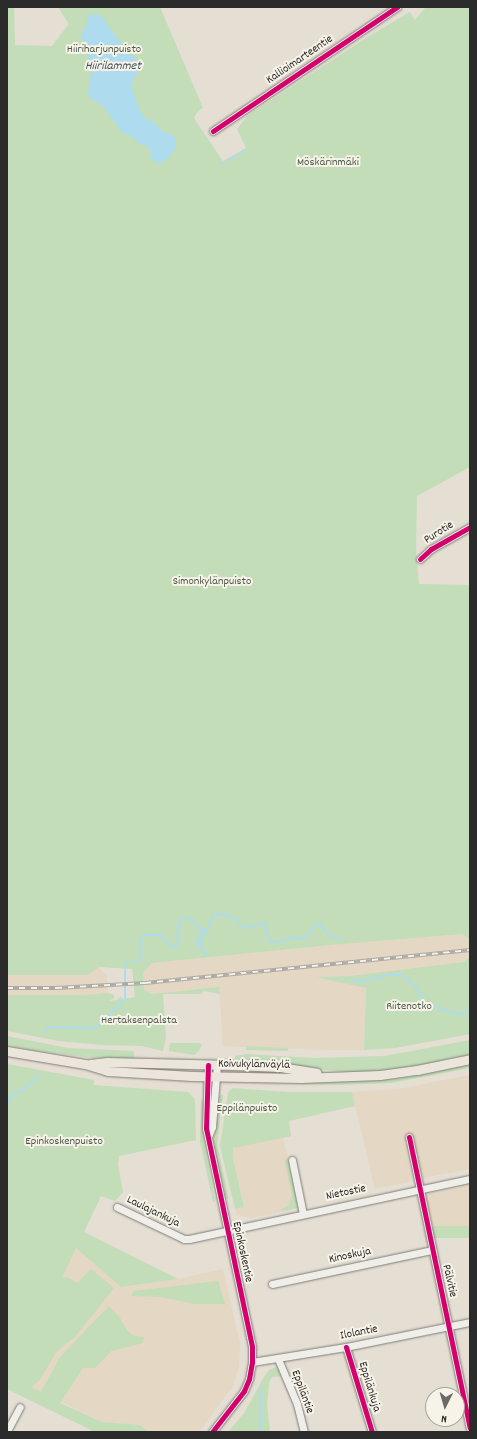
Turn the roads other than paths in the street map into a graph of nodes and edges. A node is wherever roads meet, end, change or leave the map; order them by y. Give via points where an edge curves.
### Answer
1 (398, 7) edge
2 (213, 131) dead end
3 (470, 527) edge
4 (420, 559) dead end
5 (7, 1051) edge
6 (470, 1059) edge
7 (85, 1064) junction
8 (212, 1065) junction
9 (212, 1076) junction
10 (329, 1076) junction
11 (409, 1137) dead end
12 (292, 1160) dead end
13 (470, 1179) edge
14 (419, 1190) junction
15 (116, 1207) dead end
16 (304, 1214) junction
17 (228, 1231) junction
18 (432, 1250) junction
19 (272, 1284) dead end
20 (470, 1322) edge
21 (449, 1327) junction
22 (346, 1347) junction
23 (278, 1359) junction
24 (252, 1362) junction
25 (20, 1407) dead end
26 (470, 1428) edge
27 (7, 1431) edge
28 (212, 1432) edge
29 (304, 1432) edge
30 (372, 1432) edge

1 - 2 street, Kallioimarteentie
3 - 4 street, Purotie
5 - 7 main road, Koivukylänväylä
6 - 10 main road, Koivukylänväylä via 386,1075
7 - 8 main road, Koivukylänväylä via 108,1062
7 - 9 main road, Koivukylänväylä via 108,1071
8 - 9 street, Epinkoskentie
8 - 10 main road, Koivukylänväylä via 280,1067
9 - 10 main road, Koivukylänväylä
9 - 17 street, Epinkoskentie via 212,1128 208,1137
11 - 14 street, Pälvitie
12 - 16 street
13 - 14 street, Nietostie
14 - 16 street, Nietostie
14 - 18 street, Pälvitie
15 - 17 street, Laulajankuja via 184,1239
16 - 17 street, Nietostie
17 - 24 street, Epinkoskentie via 252,1348
18 - 19 street, Kinoskuja
18 - 21 street, Pälvitie
20 - 21 street, Ilolantie
21 - 22 street, Ilolantie
21 - 26 street, Pälvitie
22 - 23 street, Ilolantie
22 - 30 street, Eppilänkuja
23 - 24 street, Ilolantie
23 - 29 street, Eppiläntie via 298,1404
24 - 28 street, Epinkoskentie via 244,1391
25 - 27 street

